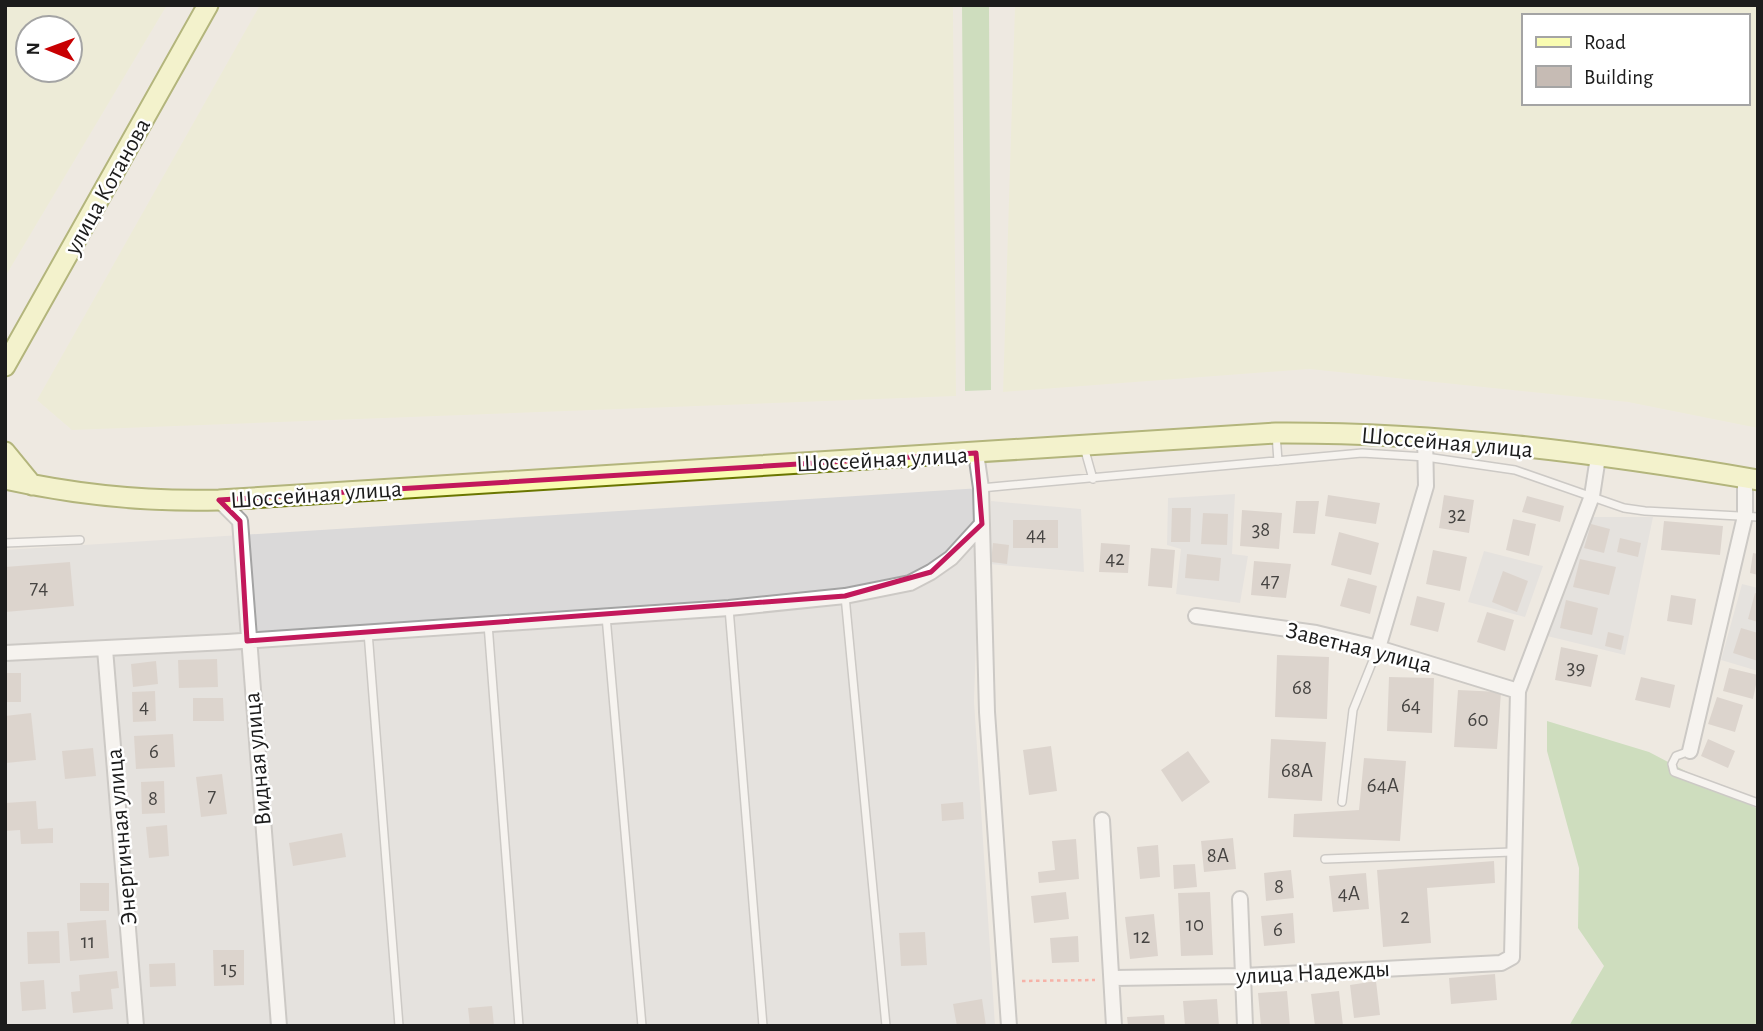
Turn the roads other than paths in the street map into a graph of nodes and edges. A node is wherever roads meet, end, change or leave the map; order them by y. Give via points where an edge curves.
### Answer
1 (208, 5) edge
2 (5, 366) edge
3 (1276, 433) junction
4 (1425, 436) junction
5 (1084, 446) junction
6 (5, 452) edge
7 (976, 453) junction
8 (1426, 457) junction
9 (1598, 457) junction
10 (1278, 461) junction
11 (5, 479) edge
12 (1093, 479) junction
13 (1751, 479) edge
14 (32, 485) junction
15 (981, 488) junction
16 (1592, 496) junction
17 (219, 500) junction
18 (1751, 516) edge
19 (982, 524) junction
20 (80, 540) dead end
21 (5, 543) edge
22 (845, 596) junction
23 (729, 608) junction
24 (606, 616) junction
25 (1196, 616) dead end
26 (488, 624) junction
27 (368, 631) junction
28 (247, 640) junction
29 (1378, 648) junction
30 (105, 649) junction
31 (5, 653) edge
32 (1518, 691) junction
33 (1690, 751) joint
34 (1342, 802) dead end
35 (1758, 803) edge
36 (1102, 820) dead end
37 (1512, 852) junction
38 (1325, 859) dead end
39 (1240, 899) dead end
40 (1243, 976) junction
41 (1114, 978) junction
42 (136, 1026) edge
43 (279, 1026) edge
44 (399, 1026) edge
45 (519, 1026) edge
46 (642, 1026) edge
47 (763, 1026) edge
48 (886, 1026) edge
49 (1009, 1026) edge
50 (1114, 1026) edge
51 (1245, 1026) edge

1 - 2 street, улица Котанова
3 - 4 street, Шоссейная улица
3 - 5 street, Шоссейная улица
3 - 10 lane
4 - 8 street
4 - 9 street, Шоссейная улица
5 - 7 street, Шоссейная улица
5 - 12 lane
6 - 14 street
7 - 15 street
7 - 17 street, Шоссейная улица
8 - 10 lane via 1362,453
8 - 16 lane via 1515,470
8 - 29 street via 1426,486
9 - 13 street, Шоссейная улица
9 - 16 street
10 - 12 lane
11 - 14 street, Шоссейная улица
12 - 15 lane
13 - 18 street
14 - 17 street, Шоссейная улица via 110,498
15 - 19 street
16 - 18 lane via 1645,511
16 - 32 street
17 - 28 street, Видная улица via 240,521
18 - 33 street
19 - 22 street via 951,558 931,572 909,583
19 - 49 street via 987,712
20 - 21 lane
22 - 23 street
22 - 48 lane
23 - 24 street
23 - 47 lane
24 - 26 street
24 - 46 lane
25 - 29 street, Заветная улица via 1307,631
26 - 27 street
26 - 45 lane
27 - 28 street
27 - 44 lane
28 - 30 street
28 - 43 street, Видная улица
29 - 32 street, Заветная улица
29 - 34 lane via 1353,710
30 - 31 street
30 - 42 street, Энергичная улица
32 - 37 street
33 - 35 lane via 1676,756 1674,772
36 - 41 street
37 - 38 lane
37 - 40 street, улица Надежды via 1512,957 1502,963
39 - 40 street
40 - 41 street, улица Надежды
40 - 51 street
41 - 50 street

